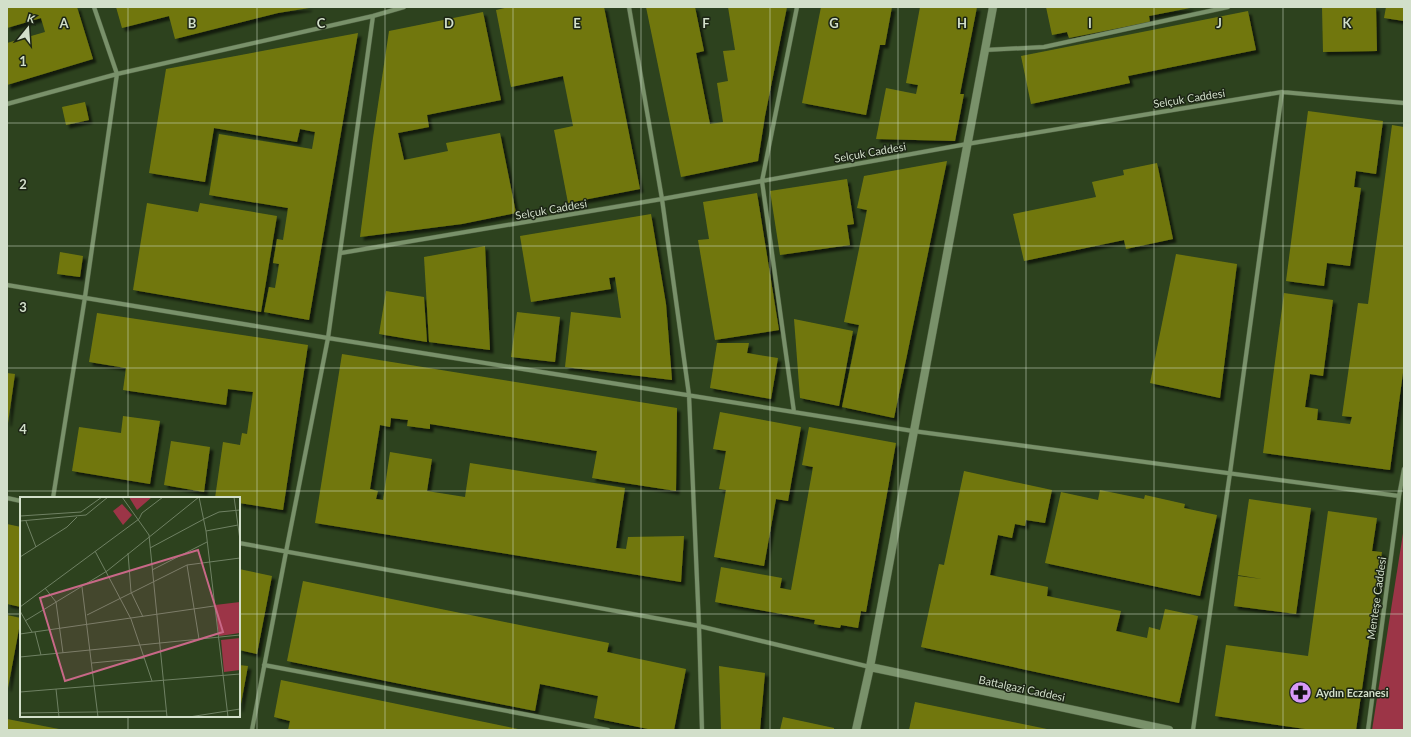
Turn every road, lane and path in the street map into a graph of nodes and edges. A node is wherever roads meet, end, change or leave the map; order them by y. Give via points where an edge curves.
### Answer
1 (94, 7) edge
2 (404, 7) edge
3 (629, 7) edge
4 (797, 7) edge
5 (993, 7) edge
6 (1228, 7) edge
7 (373, 16) junction
8 (984, 50) junction
9 (117, 74) junction
10 (1282, 92) junction
11 (1404, 103) edge
12 (7, 104) edge
13 (967, 144) junction
14 (762, 181) junction
15 (662, 199) junction
16 (341, 253) junction
17 (7, 285) edge
18 (85, 297) junction
19 (328, 338) junction
20 (688, 395) junction
21 (794, 412) junction
22 (913, 431) junction
23 (1404, 469) edge
24 (1230, 473) junction
25 (1398, 496) junction
26 (53, 497) edge
27 (7, 498) edge
28 (20, 501) edge
29 (240, 543) edge
30 (286, 552) junction
31 (699, 626) junction
32 (264, 665) junction
33 (870, 667) junction
34 (252, 730) edge
35 (608, 730) edge
36 (702, 730) edge
37 (856, 730) edge
38 (1169, 730) edge
39 (1193, 730) edge
40 (1368, 730) edge

1 - 9 street
2 - 7 street
3 - 15 street
4 - 14 street
5 - 8 street
6 - 8 street via 1044,46
7 - 9 street
7 - 16 street
8 - 13 street
9 - 12 street
9 - 18 street
10 - 11 street, Selçuk Caddesi
10 - 13 street, Selçuk Caddesi
10 - 24 street
13 - 14 street, Selçuk Caddesi
13 - 22 street
14 - 15 street, Selçuk Caddesi
14 - 21 street
15 - 16 street, Selçuk Caddesi
15 - 20 street
16 - 19 street
17 - 18 street
18 - 19 street
18 - 26 street
19 - 20 street
19 - 30 street
20 - 21 street
20 - 31 street
21 - 22 street
22 - 24 street
22 - 33 street
23 - 25 street, Menteşe Caddesi
24 - 25 street
24 - 39 street
25 - 40 street, Menteşe Caddesi
27 - 28 street
29 - 30 street
30 - 31 street
30 - 32 street
31 - 33 street
31 - 36 street
32 - 34 street
32 - 35 street
33 - 37 street
33 - 38 street, Battalgazi Caddesi

